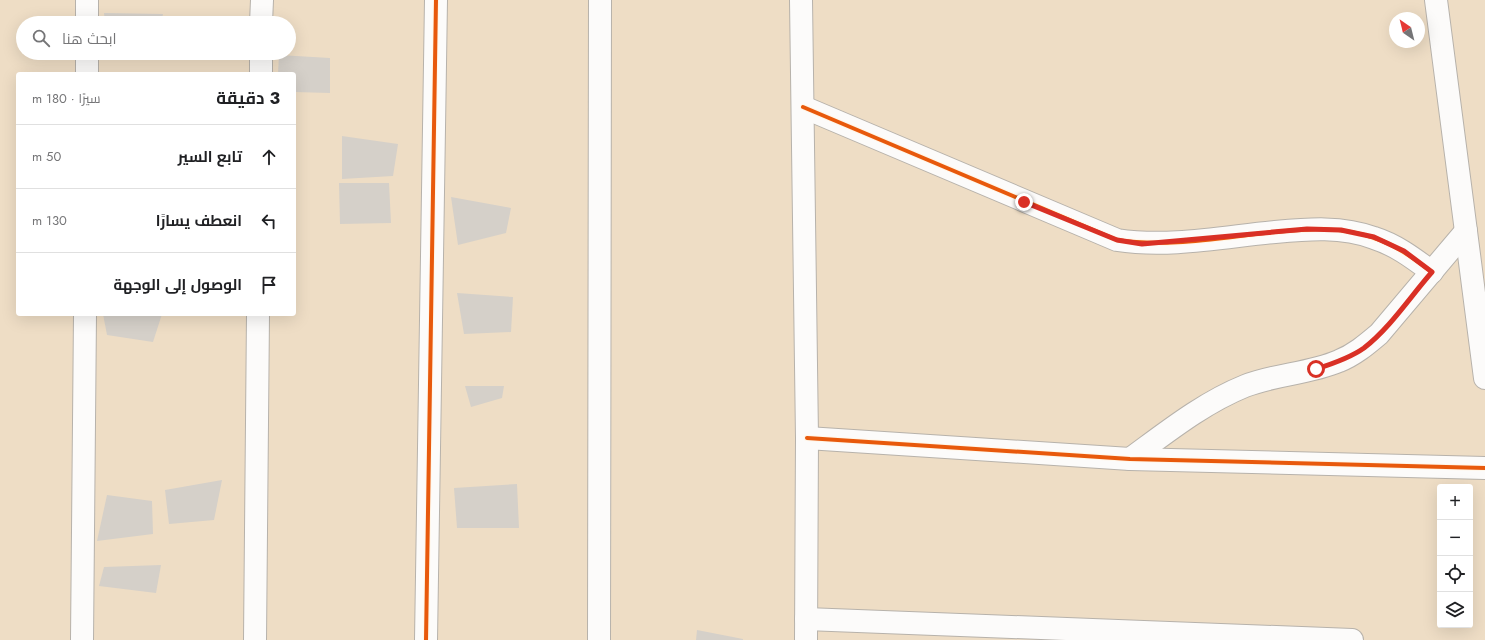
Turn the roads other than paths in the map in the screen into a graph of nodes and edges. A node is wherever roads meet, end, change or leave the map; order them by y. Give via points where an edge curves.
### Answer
1 (87, 0) edge
2 (262, 0) edge
3 (436, 0) edge
4 (600, 0) edge
5 (801, 0) edge
6 (1436, 0) edge
7 (87, 16) edge
8 (261, 16) edge
9 (87, 60) edge
10 (261, 60) edge
11 (87, 72) edge
12 (261, 72) edge
13 (803, 107) junction
14 (1466, 231) junction
15 (1432, 272) junction
16 (85, 316) edge
17 (258, 316) edge
18 (1485, 378) edge
19 (807, 438) junction
20 (1130, 459) junction
21 (1485, 468) edge
22 (806, 630) edge
23 (985, 633) edge
24 (82, 640) edge
25 (254, 640) edge
26 (426, 640) edge
27 (599, 640) edge
28 (1342, 640) edge

1 - 7 street
2 - 8 street
3 - 26 street
4 - 27 street
5 - 13 street
6 - 14 street
9 - 11 street
10 - 12 street
13 - 15 street via 1117,240 1142,244 1167,243 1307,229 1341,230 1374,237 1398,249
13 - 19 street
14 - 15 street
14 - 18 street
15 - 20 street via 1379,334 1363,348 1339,362 1246,386 1214,401
16 - 24 street
17 - 25 street
19 - 20 street
19 - 22 street
20 - 21 street
22 - 23 street
23 - 28 street

